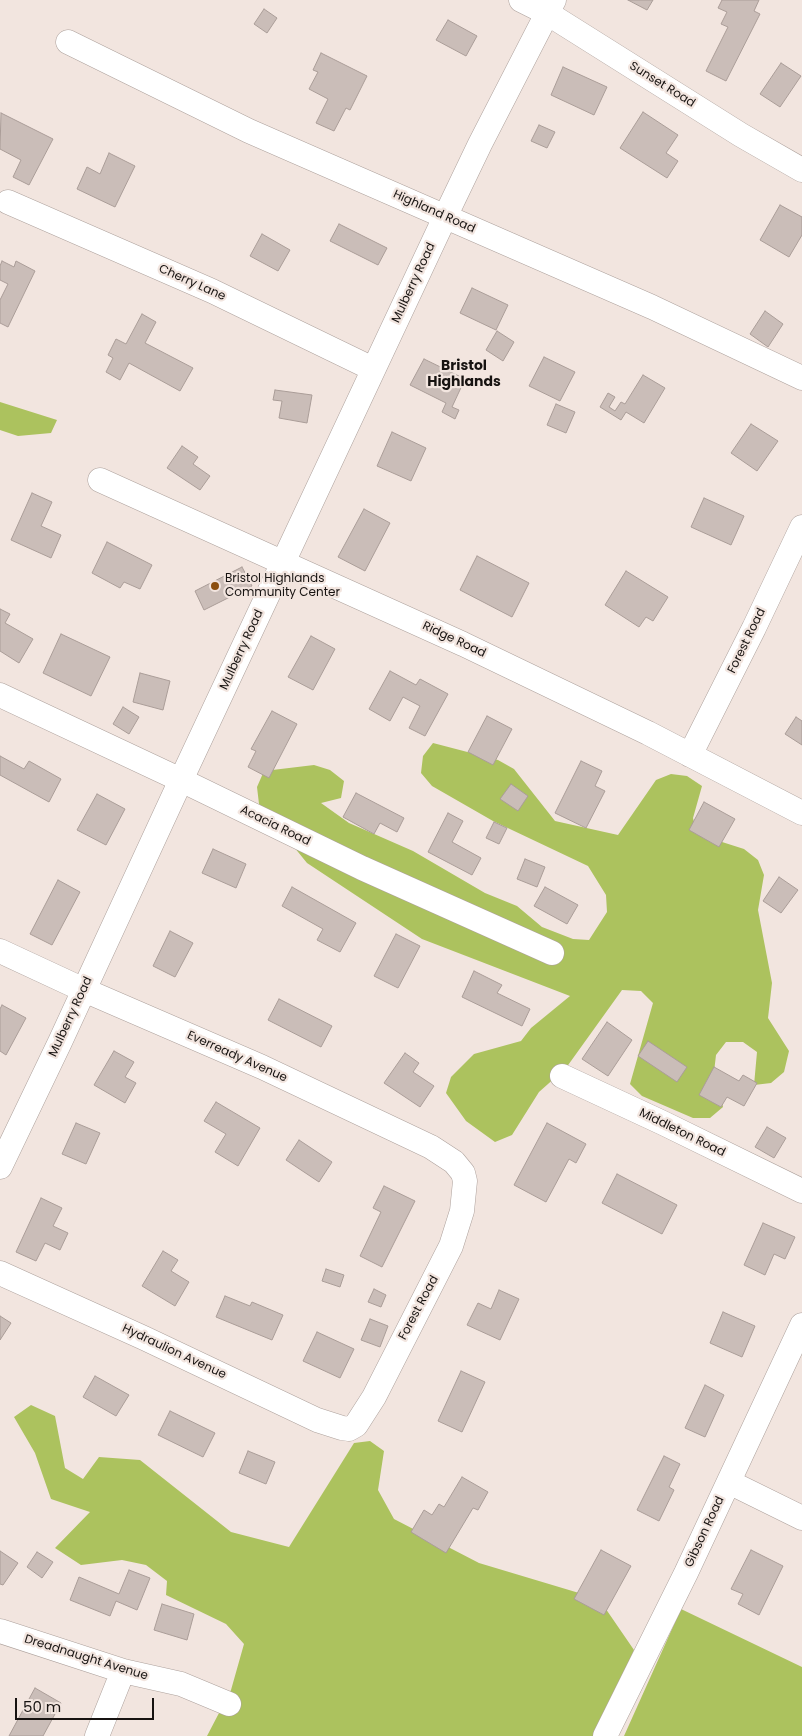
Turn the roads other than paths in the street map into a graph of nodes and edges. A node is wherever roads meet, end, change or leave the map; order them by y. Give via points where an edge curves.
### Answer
1 (521, 0) edge
2 (550, 6) edge
3 (68, 42) dead end
4 (802, 170) edge
5 (8, 202) dead end
6 (445, 217) junction
7 (374, 369) junction
8 (802, 378) edge
9 (100, 480) dead end
10 (802, 526) edge
11 (283, 563) junction
12 (0, 696) edge
13 (690, 755) junction
14 (181, 780) junction
15 (802, 813) edge
16 (0, 951) edge
17 (552, 953) dead end
18 (84, 990) junction
19 (562, 1076) dead end
20 (0, 1167) edge
21 (464, 1177) joint
22 (802, 1191) edge
23 (0, 1273) edge
24 (802, 1325) edge
25 (349, 1429) joint
26 (728, 1482) junction
27 (802, 1518) edge
28 (0, 1631) edge
29 (123, 1671) junction
30 (229, 1704) dead end
31 (97, 1736) edge
32 (605, 1736) edge

1 - 2 street, Sunset Road
2 - 4 street, Sunset Road via 733,130
2 - 6 street, Mulberry Road
3 - 6 street, Highland Road via 249,131
5 - 7 street, Cherry Lane via 212,291
6 - 7 street, Mulberry Road
6 - 8 street, Highland Road via 652,307
7 - 11 street, Mulberry Road
9 - 11 street, Ridge Road
10 - 13 street, Forest Road
11 - 13 street, Ridge Road via 463,644
11 - 14 street, Mulberry Road
12 - 14 street, Acacia Road
13 - 15 street, Ridge Road
14 - 17 street, Acacia Road via 362,868
14 - 18 street, Mulberry Road
16 - 18 street, Everready Avenue
18 - 20 street, Mulberry Road
18 - 21 street, Everready Avenue via 262,1067 431,1147 454,1162
19 - 22 street, Middleton Road
21 - 25 street, Forest Road via 462,1211 451,1246 374,1396 356,1425
23 - 25 street, Hydraulion Avenue via 317,1420
24 - 26 street, Gibson Road
26 - 27 street
26 - 32 street, Gibson Road
28 - 29 street, Dreadnaught Avenue
29 - 30 street, Dreadnaught Avenue via 181,1684
29 - 31 street

